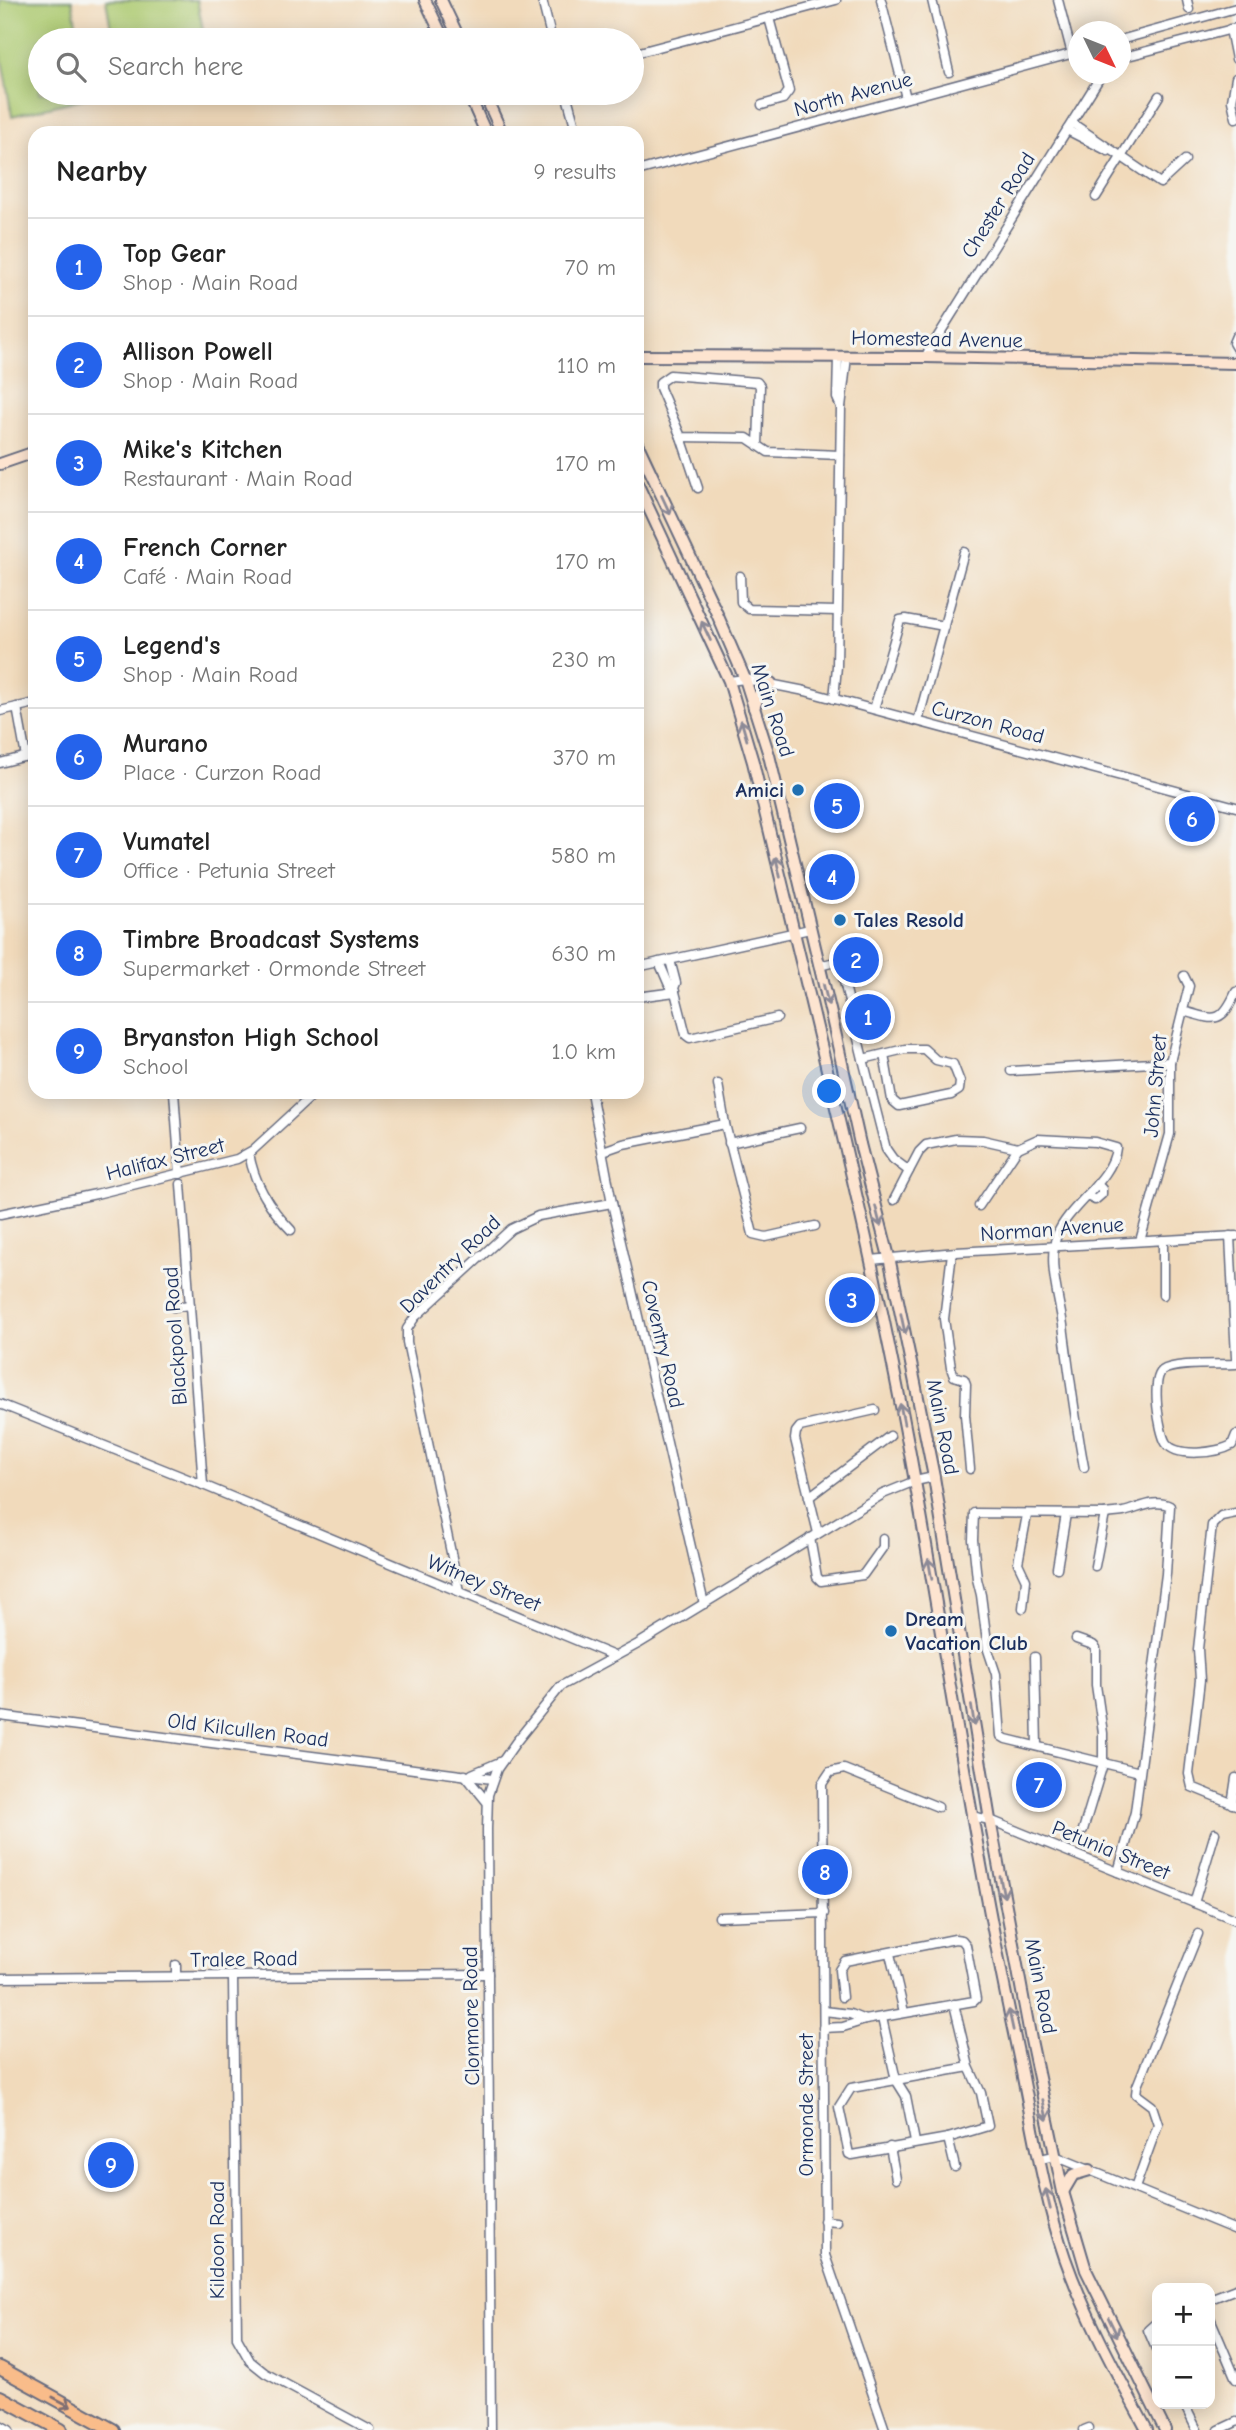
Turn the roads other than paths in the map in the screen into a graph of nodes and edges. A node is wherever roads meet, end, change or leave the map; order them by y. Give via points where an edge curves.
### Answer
1 (425, 0) edge
2 (441, 0) edge
3 (542, 0) edge
4 (836, 0) edge
5 (881, 0) edge
6 (932, 0) edge
7 (1058, 0) edge
8 (1236, 8) edge
9 (769, 18) junction
10 (438, 28) edge
11 (454, 28) edge
12 (549, 28) edge
13 (1233, 29) edge
14 (1068, 31) edge
15 (1131, 37) edge
16 (644, 51) edge
17 (1068, 55) edge
18 (1131, 55) edge
19 (1236, 59) edge
20 (949, 72) dead end
21 (1236, 78) edge
22 (1096, 84) edge
23 (1159, 96) dead end
24 (906, 98) junction
25 (473, 105) edge
26 (489, 105) edge
27 (569, 105) edge
28 (762, 105) dead end
29 (1236, 118) edge
30 (483, 126) edge
31 (499, 126) edge
32 (575, 126) edge
33 (1069, 126) junction
34 (1119, 156) junction
35 (1185, 160) dead end
36 (644, 169) edge
37 (1096, 197) dead end
38 (1236, 336) edge
39 (1236, 348) edge
40 (644, 355) edge
41 (843, 357) junction
42 (925, 357) junction
43 (1236, 363) edge
44 (681, 437) junction
45 (758, 446) junction
46 (28, 449) edge
47 (28, 454) edge
48 (840, 455) junction
49 (0, 458) edge
50 (644, 458) edge
51 (0, 464) edge
52 (698, 488) dead end
53 (644, 498) edge
54 (964, 552) dead end
55 (740, 576) dead end
56 (836, 611) junction
57 (944, 626) junction
58 (745, 678) junction
59 (729, 681) junction
60 (771, 683) junction
61 (836, 699) junction
62 (28, 704) edge
63 (16, 707) junction
64 (754, 708) junction
65 (874, 709) junction
66 (0, 711) edge
67 (918, 721) junction
68 (28, 749) edge
69 (28, 756) edge
70 (0, 763) edge
71 (1236, 807) edge
72 (810, 929) junction
73 (793, 933) junction
74 (670, 960) junction
75 (659, 962) junction
76 (644, 965) edge
77 (819, 966) junction
78 (1184, 976) dead end
79 (675, 990) junction
80 (1236, 992) edge
81 (644, 996) edge
82 (1183, 1011) junction
83 (777, 1018) dead end
84 (884, 1054) junction
85 (863, 1059) junction
86 (1170, 1062) junction
87 (1011, 1070) dead end
88 (718, 1084) dead end
89 (175, 1099) edge
90 (308, 1099) edge
91 (592, 1099) edge
92 (725, 1124) junction
93 (800, 1128) dead end
94 (729, 1143) junction
95 (1018, 1148) junction
96 (603, 1151) junction
97 (249, 1153) junction
98 (909, 1171) junction
99 (180, 1174) junction
100 (181, 1184) dead end
101 (894, 1200) dead end
102 (612, 1203) junction
103 (979, 1206) dead end
104 (0, 1214) edge
105 (815, 1226) dead end
106 (291, 1230) dead end
107 (1233, 1236) edge
108 (1163, 1240) junction
109 (1140, 1241) junction
110 (1054, 1247) junction
111 (952, 1252) junction
112 (889, 1257) junction
113 (871, 1260) junction
114 (1163, 1295) dead end
115 (190, 1304) junction
116 (173, 1307) dead end
117 (1236, 1357) edge
118 (1236, 1364) edge
119 (0, 1404) edge
120 (875, 1410) dead end
121 (1236, 1435) edge
122 (890, 1436) dead end
123 (1084, 1467) dead end
124 (970, 1469) dead end
125 (934, 1477) junction
126 (915, 1481) junction
127 (203, 1485) junction
128 (809, 1497) junction
129 (1236, 1513) edge
130 (1066, 1514) junction
131 (1105, 1514) junction
132 (1027, 1515) junction
133 (814, 1536) junction
134 (883, 1538) dead end
135 (1095, 1566) dead end
136 (1057, 1568) dead end
137 (459, 1591) junction
138 (705, 1604) junction
139 (1023, 1608) dead end
140 (1076, 1639) dead end
141 (614, 1656) junction
142 (1035, 1657) dead end
143 (0, 1716) edge
144 (323, 1746) dead end
145 (1037, 1746) junction
146 (322, 1756) junction
147 (502, 1761) junction
148 (1102, 1764) junction
149 (1140, 1772) junction
150 (467, 1775) junction
151 (1236, 1778) edge
152 (492, 1779) junction
153 (487, 1802) junction
154 (1234, 1804) edge
155 (938, 1807) dead end
156 (971, 1816) junction
157 (990, 1820) junction
158 (1083, 1830) dead end
159 (1214, 1833) dead end
160 (1118, 1872) junction
161 (1194, 1903) junction
162 (824, 1913) junction
163 (719, 1917) dead end
164 (1236, 1920) edge
165 (1198, 1934) dead end
166 (890, 1954) junction
167 (176, 1965) dead end
168 (488, 1974) junction
169 (176, 1977) junction
170 (233, 1977) junction
171 (0, 1978) edge
172 (842, 1997) dead end
173 (954, 2004) junction
174 (824, 2011) junction
175 (904, 2012) junction
176 (882, 2018) junction
177 (865, 2020) junction
178 (823, 2028) junction
179 (969, 2067) junction
180 (896, 2080) junction
181 (948, 2138) junction
182 (915, 2142) junction
183 (890, 2147) junction
184 (1055, 2156) junction
185 (1040, 2159) junction
186 (955, 2167) dead end
187 (1090, 2170) junction
188 (896, 2179) dead end
189 (1135, 2188) junction
190 (1063, 2192) junction
191 (824, 2221) junction
192 (837, 2222) dead end
193 (1236, 2230) edge
194 (1234, 2288) edge
195 (1215, 2297) edge
196 (1152, 2326) edge
197 (1215, 2330) edge
198 (1152, 2340) edge
199 (0, 2368) edge
200 (1236, 2379) edge
201 (0, 2397) edge
202 (1186, 2409) edge
203 (1236, 2422) edge
204 (0, 2425) edge
205 (9, 2430) edge
206 (61, 2430) edge
207 (113, 2430) edge
208 (370, 2430) edge
209 (491, 2430) edge
210 (885, 2430) edge
211 (1147, 2430) edge
212 (1165, 2430) edge
213 (1197, 2430) edge
214 (1219, 2430) edge

1 - 10 main road
2 - 11 main road
3 - 12 street
4 - 9 street
5 - 24 street
6 - 20 street
7 - 14 street
8 - 15 street
9 - 16 street
9 - 28 street via 789,91 783,99
13 - 18 street
13 - 19 street
17 - 24 street, North Avenue
21 - 29 street via 1231,101
22 - 33 street, Chester Road
23 - 34 street
24 - 36 street, North Avenue
25 - 30 main road
26 - 31 main road
27 - 32 street
33 - 34 street via 1082,139
33 - 42 street, Chester Road
34 - 35 street via 1160,183
34 - 37 street
38 - 39 street
40 - 41 main road, Homestead Avenue
41 - 42 main road, Homestead Avenue
41 - 48 street
42 - 43 main road, Homestead Avenue
44 - 45 street via 747,438
44 - 45 street via 660,388 664,377 753,380 760,386
44 - 52 street
45 - 48 street via 768,452
46 - 49 main road
47 - 51 main road
48 - 56 street
50 -> 58 main road, Main Road
59 -> 53 main road, Main Road
54 - 57 street
55 - 56 street via 741,602 749,609
56 - 61 street
57 - 65 street via 900,620
57 - 67 street
58 - 59 street, Curzon Road
58 - 60 street, Curzon Road
58 - 64 main road, Main Road
73 -> 59 main road, Main Road via 754,762
60 - 61 street, Curzon Road
60 - 64 main road
61 - 65 street, Curzon Road
62 - 63 street
63 - 66 street
63 - 68 street
64 - 72 main road, Main Road
65 - 67 street, Curzon Road
67 - 71 street, Curzon Road
69 - 70 street
72 - 73 street
72 - 77 main road, Main Road
73 - 74 street
73 - 113 main road, Main Road
74 - 75 street
74 - 79 street
75 - 76 street
75 - 79 street
77 - 85 street via 839,961
77 -> 112 main road, Main Road
78 - 82 street, John Street via 1189,986
79 - 81 street
79 - 83 street via 690,1038
80 - 82 street via 1221,1016
82 - 86 street, John Street
84 - 84 street via 925,1049 936,1060 953,1064 959,1090 899,1106 892,1100
84 - 85 street
85 - 98 street via 886,1149
86 - 87 street
86 - 109 street, John Street via 1170,1134
88 - 92 street
89 - 99 street
90 - 97 street, Halifax Street
91 - 96 street, Coventry Road
92 - 94 street
92 - 96 street
93 - 94 street
94 - 105 street via 753,1234 765,1237
95 - 98 street via 965,1139 934,1143 922,1149
95 - 103 street
95 - 110 street via 1038,1139 1095,1142 1117,1149 1097,1184 1066,1217
96 - 102 street, Coventry Road
97 - 99 street, Halifax Street
97 - 106 street via 258,1186
98 - 101 street
99 - 104 street, Halifax Street
100 - 115 street, Blackpool Road
102 - 137 street, Daventry Road via 520,1223 410,1323 407,1342
102 - 138 street, Coventry Road
107 - 108 street, Norman Avenue
107 - 117 street
108 - 109 street, Norman Avenue
108 - 114 street
109 - 110 street, Norman Avenue
110 - 111 street, Norman Avenue
110 - 123 street
111 - 112 street, Norman Avenue
111 - 124 street via 944,1319 951,1368 966,1384
112 - 113 street, Norman Avenue
112 -> 125 main road, Main Road
126 -> 113 main road, Main Road
115 - 116 street
115 - 127 street, Blackpool Road
118 - 121 street via 1164,1369 1156,1383 1160,1427 1175,1451 1219,1452 1232,1446
119 - 127 street, Witney Street
120 - 128 street via 800,1427 796,1432
122 - 128 street
125 - 126 street
125 -> 157 main road, Main Road
126 - 133 street via 883,1494
156 -> 126 main road, Main Road
127 - 137 street, Witney Street
128 - 133 street
129 - 154 street via 1221,1516 1212,1525 1189,1774 1198,1792
130 - 131 street
130 - 132 street
130 - 136 street
131 - 135 street
131 - 149 street via 1166,1503 1171,1509
132 - 139 street via 1018,1563 1026,1580
132 - 145 street via 974,1513 973,1540 988,1650 996,1674 1000,1733 1006,1739
133 - 134 street via 821,1581 863,1575 883,1547
133 - 138 street
137 - 141 street, Witney Street
138 - 141 street
140 - 148 street via 1097,1651
141 - 147 street, Clonmore Road via 555,1691
142 - 145 street
143 - 146 street, Old Kilcullen Road
144 - 146 street
145 - 148 street
146 - 150 street, Old Kilcullen Road
147 - 150 street
147 - 152 street, Clonmore Road
148 - 149 street
148 - 158 street
149 - 160 street via 1135,1812
150 - 152 street, Old Kilcullen Road
150 - 153 street
151 - 154 street
152 - 153 street, Clonmore Road
153 - 168 street, Clonmore Road
155 - 162 street, Ormonde Street via 844,1769 830,1772 822,1784
156 - 157 street, Petunia Street
185 -> 156 main road, Main Road
157 - 160 street, Petunia Street
157 -> 184 main road, Main Road
159 - 161 street
160 - 161 street, Petunia Street
161 - 164 street, Petunia Street
162 - 163 street
162 - 174 street, Ormonde Street
165 - 189 street via 1137,2086 1136,2094 1152,2106 1158,2123
166 - 172 street via 842,1963
166 - 173 street via 962,1940 976,1999
166 - 175 street
167 - 169 street
168 - 170 street, Tralee Road
168 - 209 street, Clonmore Road
169 - 170 street, Tralee Road
169 - 171 street, Tralee Road
170 - 208 street, Kildoon Road via 237,2338 256,2367
173 - 175 street
173 - 179 street
174 - 177 street
174 - 178 street, Ormonde Street
175 - 176 street
176 - 177 street
176 - 180 street
177 - 178 street
178 - 191 street, Ormonde Street
179 - 180 street
179 - 181 street via 989,2125
180 - 182 street via 904,2091
180 - 183 street via 851,2088 839,2107 850,2154
181 - 182 street
181 - 186 street
182 - 183 street
183 - 188 street
184 - 185 street
184 - 187 street
184 - 190 main road, Main Road
211 -> 185 main road, Main Road via 1086,2311 1067,2263
187 - 189 street
187 - 190 main road via 1073,2175
189 - 193 street
190 -> 212 main road, Main Road via 1086,2270
191 - 192 street
191 - 210 street, Ormonde Street via 826,2262
194 - 195 street
196 - 198 street via 1147,2330
197 - 200 street
199 -> 207 main road
201 - 206 main road
202 - 213 street
203 - 214 street
204 - 205 street

